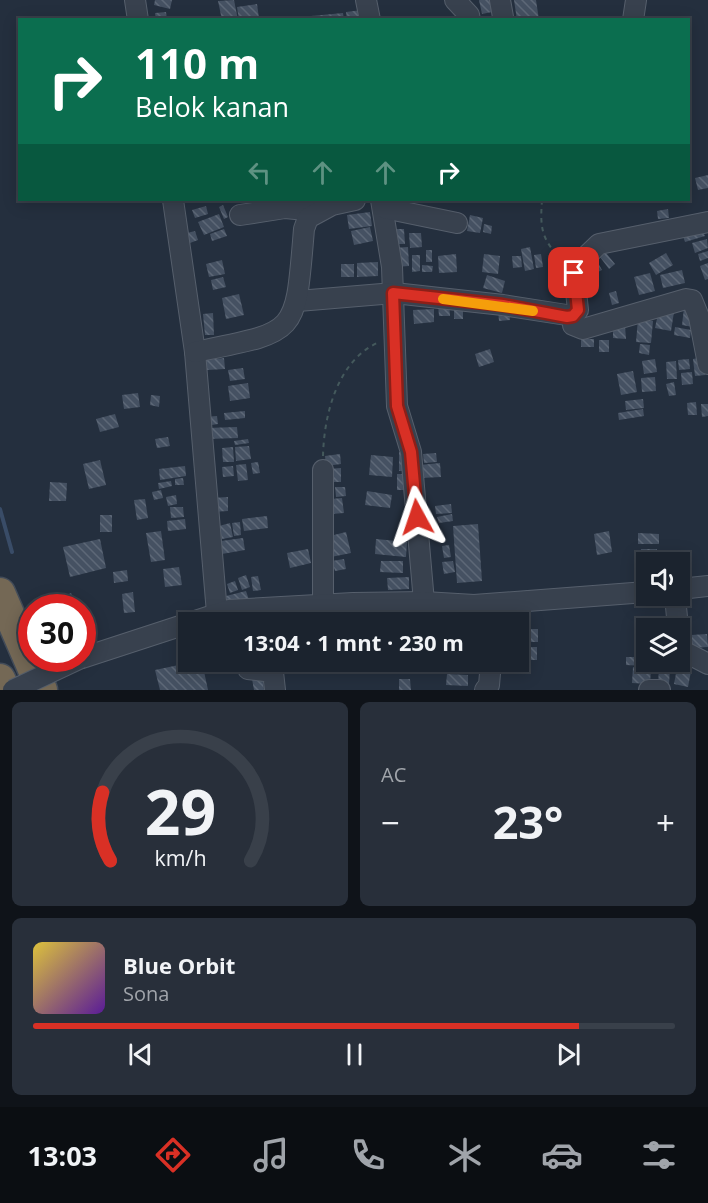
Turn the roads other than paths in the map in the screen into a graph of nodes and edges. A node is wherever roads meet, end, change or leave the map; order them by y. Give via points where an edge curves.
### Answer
1 (135, 0) edge
2 (366, 0) edge
3 (455, 0) edge
4 (636, 0) edge
5 (138, 18) edge
6 (370, 18) edge
7 (470, 18) edge
8 (633, 18) edge
9 (173, 201) edge
10 (352, 201) edge
11 (383, 204) edge
12 (317, 211) junction
13 (240, 215) dead end
14 (708, 222) edge
15 (457, 223) dead end
16 (393, 293) junction
17 (298, 301) junction
18 (573, 316) junction
19 (195, 352) junction
20 (708, 364) edge
21 (323, 470) road end
22 (0, 572) edge
23 (708, 586) edge
24 (690, 588) edge
25 (0, 593) edge
26 (636, 593) edge
27 (424, 602) junction
28 (323, 605) junction
29 (217, 612) edge
30 (273, 612) edge
31 (485, 612) edge
32 (498, 612) edge
33 (178, 626) edge
34 (96, 653) edge
35 (690, 655) edge
36 (708, 664) edge
37 (53, 672) edge
38 (273, 672) edge
39 (490, 672) edge
40 (0, 679) edge
41 (29, 683) edge
42 (5, 690) edge
43 (275, 690) edge
44 (485, 690) edge
45 (649, 690) edge
46 (660, 690) edge

1 - 5 street
2 - 6 street
3 - 7 street
4 - 8 street
9 - 19 street
10 - 12 street
11 - 15 street
11 - 16 street
12 - 13 street via 285,208
12 - 17 street via 308,218 304,229
14 - 18 street via 599,244 577,264 574,273 578,310
16 - 17 street
16 - 18 street
16 - 27 street via 397,406 411,452
17 - 19 street via 291,319 279,331 264,338
18 - 20 street via 573,325 583,328 692,300
19 - 29 street
21 - 28 street
22 - 41 highway
23 - 24 street
25 - 41 highway
26 - 32 street
27 - 28 street
27 - 31 street
28 - 30 street
33 - 34 street
35 - 36 street
37 - 41 street, bridge
38 - 43 street
39 - 44 street
40 - 42 highway
45 - 46 street

